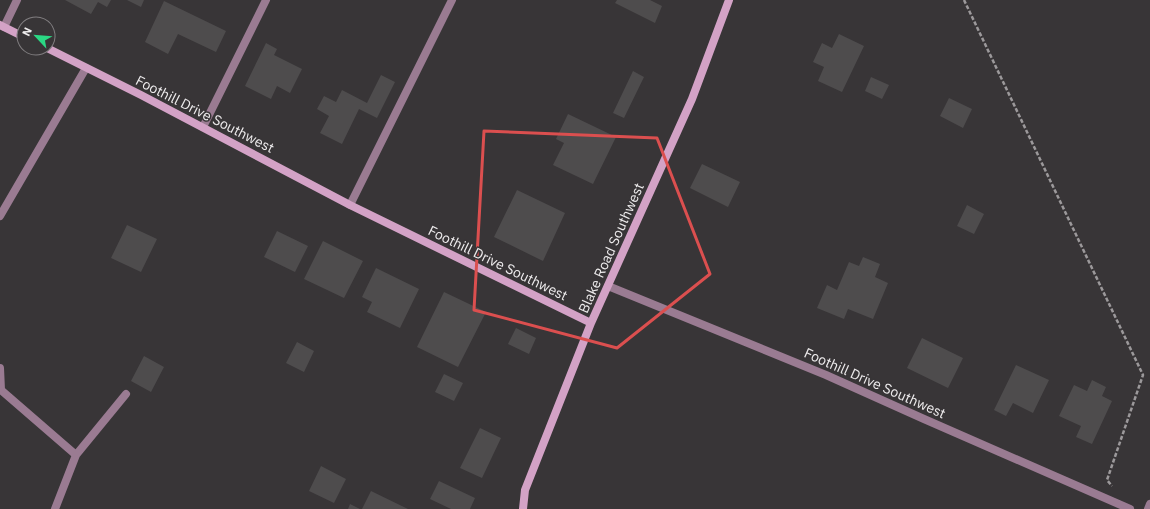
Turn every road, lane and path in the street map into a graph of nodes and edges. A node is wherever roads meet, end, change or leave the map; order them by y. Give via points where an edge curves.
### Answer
1 (17, 0) edge
2 (266, 0) edge
3 (452, 0) edge
4 (729, 0) edge
5 (964, 0) edge
6 (2, 26) edge
7 (16, 33) edge
8 (56, 53) edge
9 (86, 68) junction
10 (203, 127) junction
11 (350, 204) junction
12 (0, 216) edge
13 (608, 286) junction
14 (591, 323) junction
15 (0, 368) edge
16 (126, 394) dead end
17 (76, 456) junction
18 (1150, 504) edge
19 (55, 509) edge
20 (523, 509) edge
21 (1129, 509) edge
22 (1148, 509) edge

1 - 6 street
2 - 10 street
3 - 11 street
4 - 13 street, Blake Road Southwest via 692,99
5 - 21 path via 1142,376 1107,480
6 - 7 street
8 - 9 street, Foothill Drive Southwest
9 - 10 street, Foothill Drive Southwest
9 - 12 street
10 - 11 street, Foothill Drive Southwest
11 - 14 street, Foothill Drive Southwest
13 - 14 street, Blake Road Southwest
13 - 21 street, Foothill Drive Southwest via 826,374 924,420
14 - 20 street, Blake Road Southwest via 525,490
15 - 17 street via 1,390
16 - 17 street
17 - 19 street
18 - 22 street

